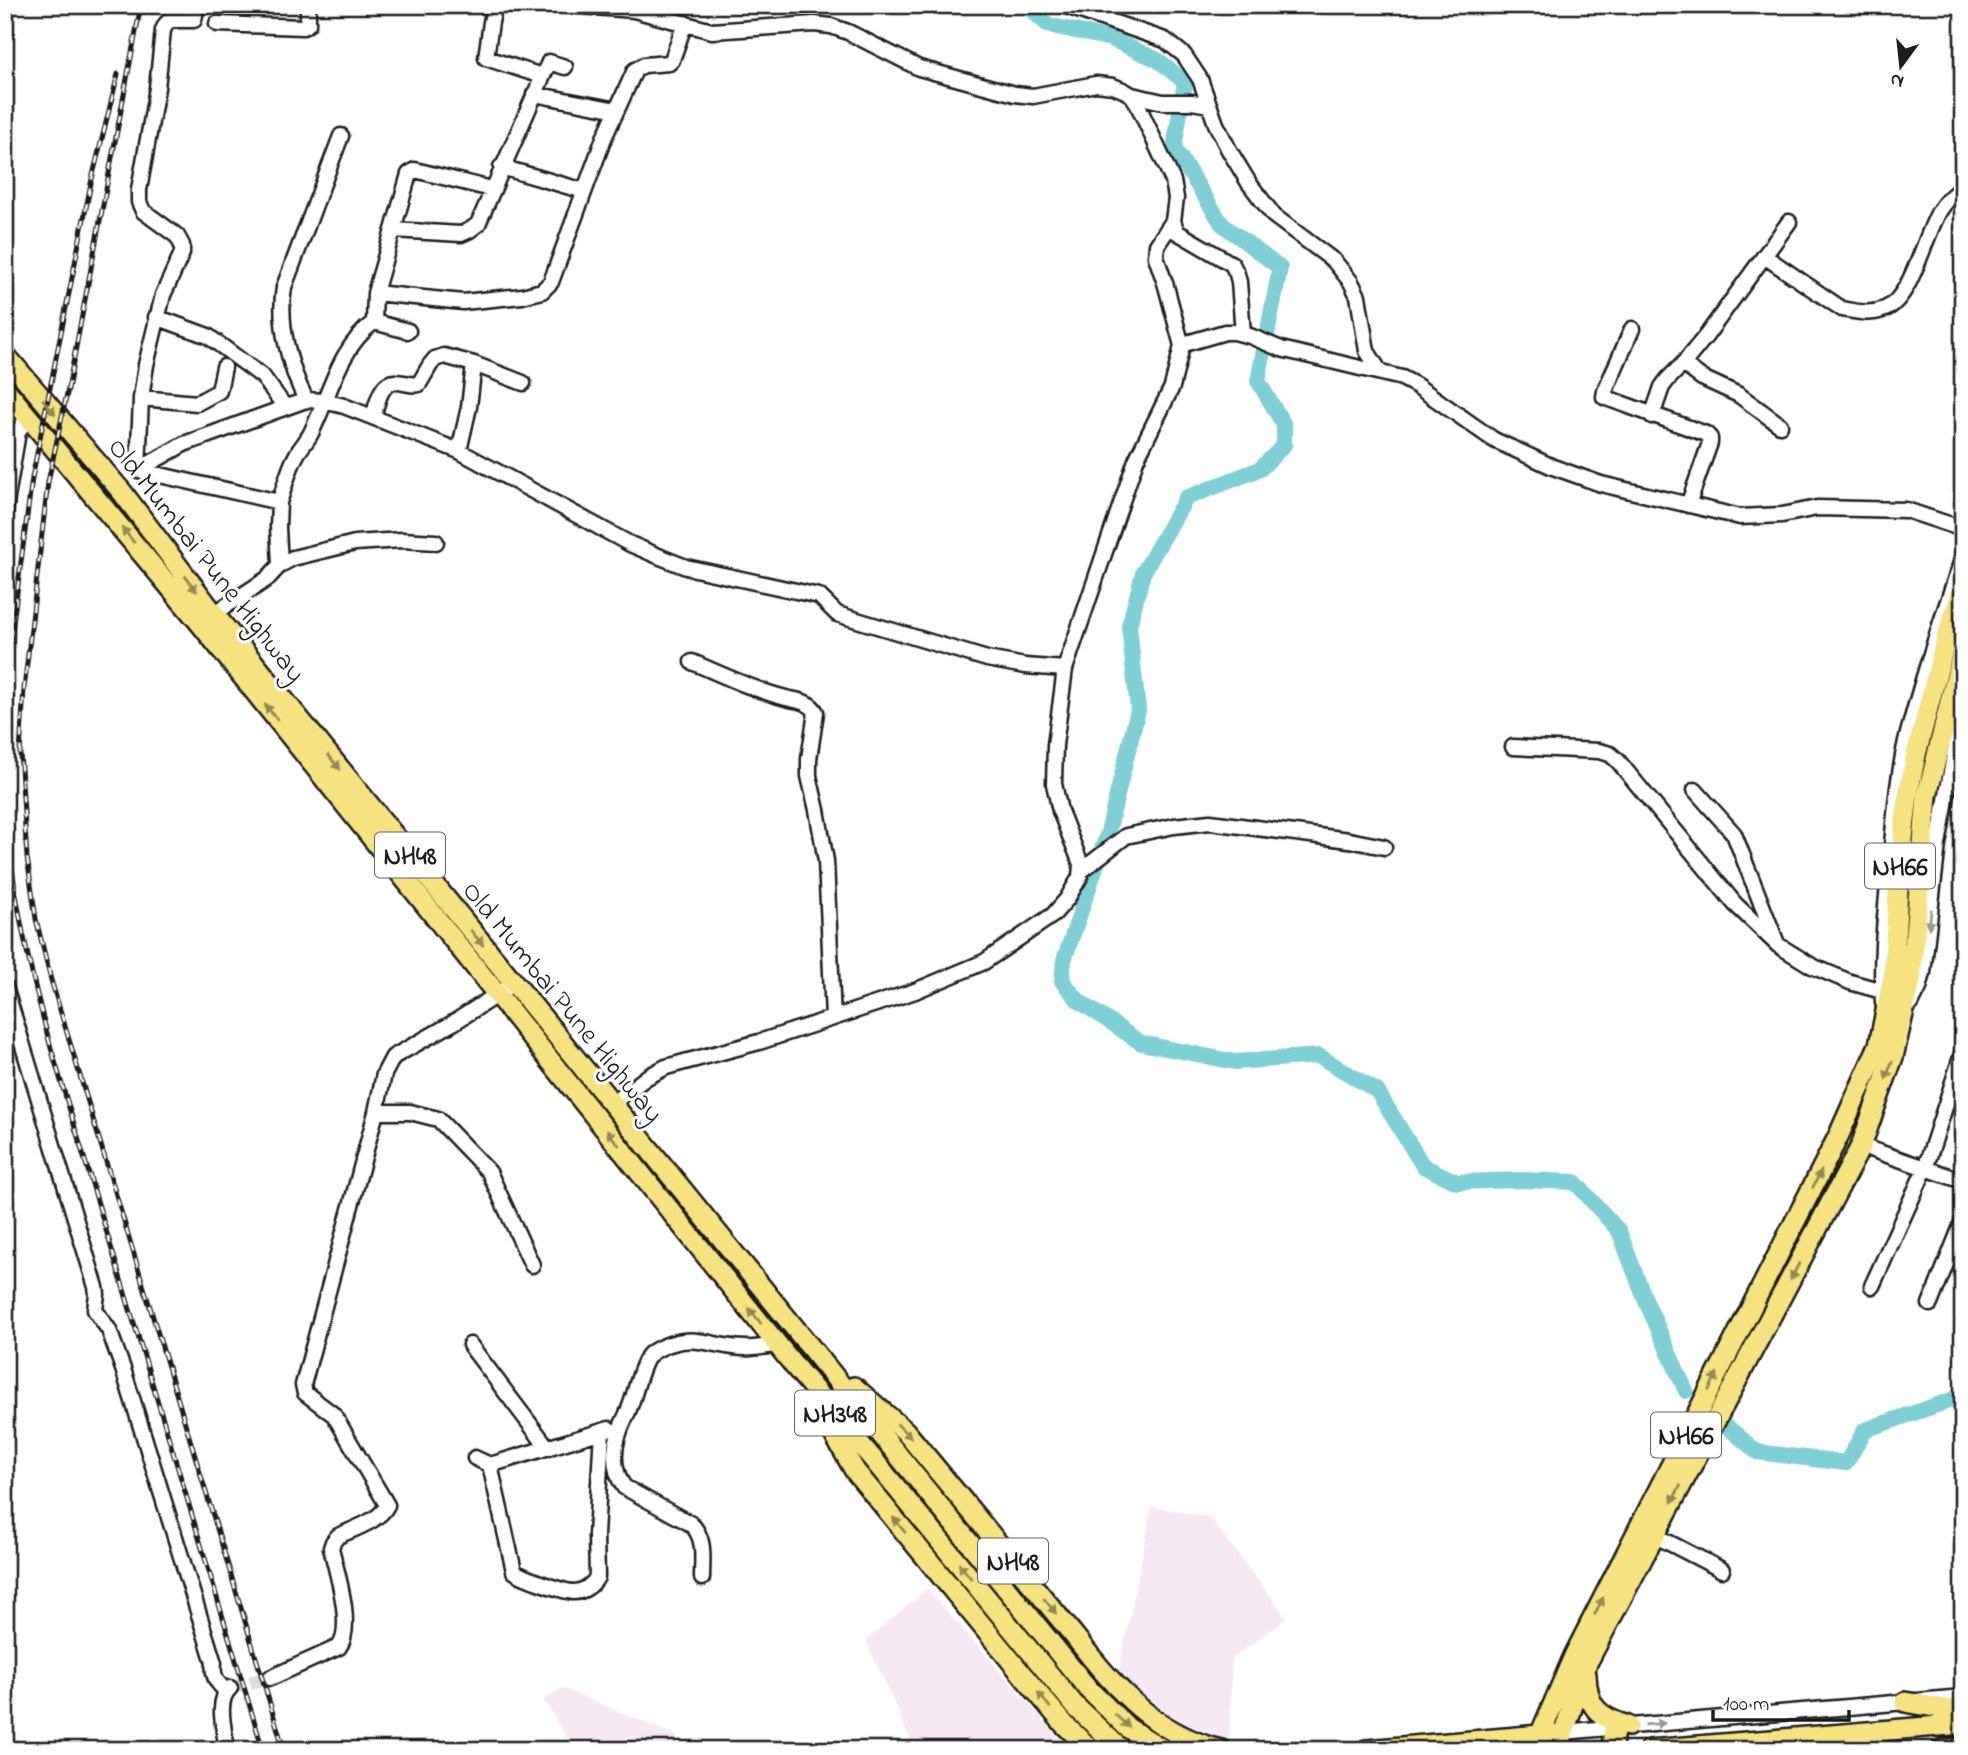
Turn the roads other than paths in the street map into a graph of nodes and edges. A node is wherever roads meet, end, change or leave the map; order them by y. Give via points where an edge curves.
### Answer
1 (197, 5) edge
2 (308, 5) edge
3 (495, 5) edge
4 (567, 5) edge
5 (1063, 5) edge
6 (635, 8) edge
7 (685, 23) junction
8 (217, 24) dead end
9 (565, 67) dead end
10 (542, 76) junction
11 (534, 94) junction
12 (1132, 95) junction
13 (1209, 105) junction
14 (617, 110) junction
15 (341, 136) dead end
16 (501, 167) junction
17 (1963, 187) edge
18 (491, 189) junction
19 (584, 191) junction
20 (1173, 220) junction
21 (1789, 222) dead end
22 (393, 230) junction
23 (1765, 256) junction
24 (375, 293) junction
25 (156, 317) junction
26 (374, 322) junction
27 (1632, 329) dead end
28 (408, 331) dead end
29 (1247, 335) junction
30 (1182, 346) junction
31 (5, 355) edge
32 (1683, 364) junction
33 (474, 365) junction
34 (224, 367) dead end
35 (1380, 372) junction
36 (523, 383) dead end
37 (5, 389) edge
38 (141, 398) junction
39 (306, 400) junction
40 (324, 401) junction
41 (285, 407) junction
42 (28, 416) junction
43 (1652, 416) junction
44 (373, 417) junction
45 (1780, 425) dead end
46 (459, 451) junction
47 (138, 470) junction
48 (128, 500) junction
49 (279, 502) junction
50 (1688, 505) junction
51 (5, 510) edge
52 (110, 513) junction
53 (1963, 529) edge
54 (436, 542) dead end
55 (1963, 557) edge
56 (280, 565) junction
57 (1963, 588) edge
58 (207, 619) junction
59 (1963, 649) edge
60 (692, 662) dead end
61 (1065, 669) junction
62 (1963, 706) edge
63 (1513, 747) dead end
64 (1695, 790) dead end
65 (1384, 847) dead end
66 (1084, 869) junction
67 (1778, 945) junction
68 (1895, 983) junction
69 (5, 987) edge
70 (506, 989) junction
71 (833, 1018) junction
72 (1893, 1022) junction
73 (1963, 1051) edge
74 (611, 1104) junction
75 (376, 1112) junction
76 (1861, 1146) junction
77 (1925, 1169) junction
78 (1963, 1181) edge
79 (1963, 1221) edge
80 (532, 1265) dead end
81 (1872, 1286) dead end
82 (1930, 1304) dead end
83 (778, 1344) junction
84 (470, 1345) dead end
85 (815, 1355) junction
86 (797, 1369) junction
87 (620, 1427) junction
88 (602, 1431) junction
89 (548, 1448) junction
90 (475, 1458) dead end
91 (490, 1465) junction
92 (1654, 1535) junction
93 (1722, 1570) dead end
94 (702, 1578) dead end
95 (1587, 1662) junction
96 (270, 1678) tunnel mouth
97 (1963, 1697) edge
98 (1905, 1702) junction
99 (1963, 1712) edge
100 (1963, 1724) edge
101 (1621, 1727) junction
102 (1560, 1741) edge
103 (1538, 1742) edge
104 (1489, 1744) edge
105 (1963, 1748) edge
106 (1214, 1749) edge
107 (227, 1750) edge
108 (1091, 1750) edge
109 (1123, 1750) edge
110 (1164, 1750) edge
111 (1366, 1750) edge
112 (1612, 1750) edge
113 (1649, 1750) edge
114 (1941, 1750) edge

1 - 25 street via 194,20 170,20 163,30 139,190 143,211 182,245
2 - 8 street via 308,24 303,27
3 - 10 street via 486,58
4 - 6 street
5 - 13 street via 1165,40 1184,55 1200,79
6 - 7 street
7 - 12 street via 721,32 766,26 831,26 919,68 1015,94 1033,96 1096,84
7 - 14 street via 672,60 638,67
9 - 10 street via 549,62
10 - 11 street
11 - 14 street
11 - 16 street
12 - 13 street
12 - 20 street via 1173,181
13 - 35 street via 1228,150 1274,216 1334,261 1351,282 1358,296 1367,351
14 - 19 street
15 - 39 street via 284,287 281,307 295,378
16 - 18 street
16 - 19 street
17 - 23 street via 1939,211 1909,281 1887,309 1871,313 1842,309
18 - 22 street via 478,224 461,234
18 - 22 street via 412,170
19 - 24 street via 551,282 542,291 463,302
20 - 29 street via 1180,235 1232,264
20 - 30 street via 1157,245 1156,257
21 - 23 street
22 - 24 street
23 - 32 street
24 - 26 street
25 - 38 street
25 - 41 street via 208,336 263,377
26 - 28 street
26 - 40 street via 347,350
27 - 43 street via 1603,394 1606,400
29 - 30 street via 1225,332
29 - 35 street via 1282,349
30 - 61 street via 1172,387 1136,460
31 -> 48 highway, Old Mumbai Pune Highway / NH48
32 - 43 street via 1662,387
32 - 45 street via 1739,395
33 - 36 street
33 - 44 street via 444,356 435,359 419,384 396,382 382,389
33 - 46 street
34 - 38 street via 219,391 197,403
35 - 50 street via 1417,386 1494,440 1553,467
37 - 42 highway, Old Mumbai Pune Highway / NH48
38 - 47 street
39 - 40 street
39 - 41 street
40 - 44 street
40 - 49 street
41 - 47 street via 184,444
42 - 51 street via 18,432
42 - 52 highway, Old Mumbai Pune Highway / NH48
43 - 50 street via 1710,438
44 - 46 street
46 - 61 street via 629,544 686,567 819,596 837,614 987,659
47 - 49 street
48 - 52 highway
48 -> 58 highway, Old Mumbai Pune Highway / NH48
49 - 56 street
50 - 53 street via 1740,517 1817,508 1906,510
58 -> 52 highway, Old Mumbai Pune Highway / NH48
54 - 56 street via 355,543
55 - 68 street via 1899,777 1884,929
56 - 58 street via 267,579
57 - 68 highway, NH66 via 1908,794
58 - 70 highway, Old Mumbai Pune Highway / NH48
59 - 68 highway, NH66 via 1927,796
60 - 71 street via 770,694 807,703 816,712 809,776 826,861
61 - 66 street via 1054,784
62 -> 72 street via 1938,844 1923,973 1919,988
63 - 67 street via 1610,754 1735,904
64 - 67 street via 1734,834
65 - 66 street via 1210,822 1126,836
66 - 71 street via 1053,915 984,962
67 - 68 street via 1850,982
68 - 72 highway, NH66
68 - 72 street
69 - 107 street via 96,1287 95,1310 109,1330 123,1369 215,1663 215,1678 228,1689 222,1708
70 - 74 highway, Old Mumbai Pune Highway / NH48
70 - 75 street via 393,1057 384,1074
83 -> 70 highway, Old Mumbai Pune Highway / NH48
71 - 74 street via 666,1067
72 -> 76 highway, NH66 via 1894,1057
103 -> 72 highway, NH66 via 1574,1656
73 - 77 street
74 - 85 highway, Old Mumbai Pune Highway / NH48
75 - 80 street via 410,1112 438,1119 489,1172
75 - 96 street via 303,1385 305,1393 334,1415 387,1505 379,1516 333,1542 346,1621 339,1647
76 - 77 street
76 -> 92 highway, NH66
77 - 78 street
77 - 81 street
79 - 82 street
83 - 86 highway, Old Mumbai Pune Highway / NH48
83 - 87 street via 747,1349 695,1339 653,1351 645,1360
84 - 89 street
85 -> 106 highway, NH48 via 905,1431 1102,1672 1140,1710
85 -> 110 highway, NH348 via 1089,1690 1128,1728
108 -> 86 highway, NH48 via 1041,1697 855,1471
109 -> 86 highway, NH348 via 1076,1707
87 - 88 street
87 - 94 street via 614,1455 618,1478 624,1487 699,1532
88 - 89 street
88 - 91 street via 597,1577 575,1592 514,1571
89 - 91 street
90 - 91 street
92 - 93 street
92 - 95 highway, NH66
95 - 101 highway via 1592,1706
95 - 102 highway, NH66
97 - 98 street
98 - 99 highway
101 -> 98 street
100 - 113 highway
101 - 102 street
101 - 112 highway
102 - 103 highway
103 - 104 highway
104 - 111 highway
105 - 114 highway

